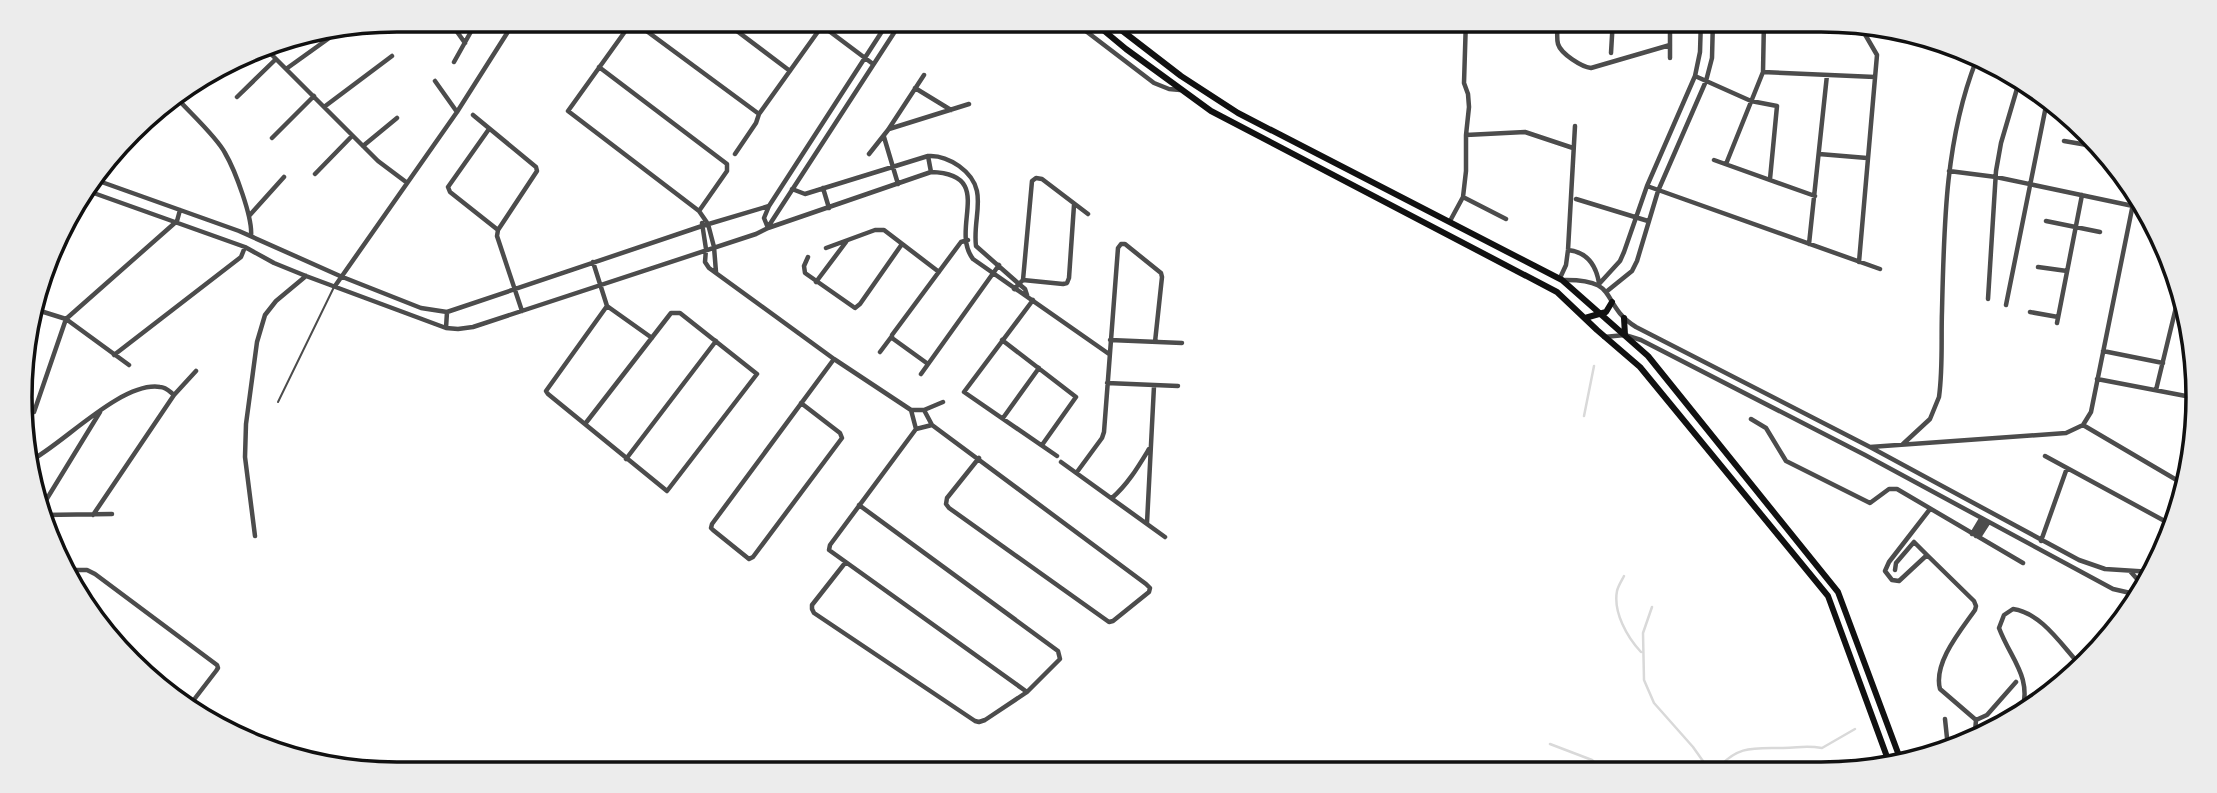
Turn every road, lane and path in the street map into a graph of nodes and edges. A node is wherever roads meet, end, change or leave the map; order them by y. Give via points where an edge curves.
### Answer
1 (457, 32) edge
2 (471, 32) edge
3 (508, 32) edge
4 (624, 32) edge
5 (649, 32) edge
6 (738, 32) edge
7 (818, 32) edge
8 (830, 32) edge
9 (882, 32) edge
10 (894, 32) edge
11 (1087, 32) edge
12 (1106, 32) edge
13 (1124, 32) edge
14 (1466, 32) edge
15 (1558, 32) edge
16 (1612, 32) edge
17 (1670, 32) edge
18 (1701, 32) edge
19 (1713, 32) edge
20 (1764, 32) edge
21 (1865, 35) edge
22 (329, 38) edge
23 (465, 43) junction
24 (1670, 45) junction
25 (1611, 53) dead end
26 (271, 54) edge
27 (392, 56) dead end
28 (866, 58) junction
29 (1670, 58) dead end
30 (276, 59) junction
31 (454, 62) dead end
32 (873, 64) junction
33 (1975, 66) edge
34 (598, 67) junction
35 (286, 69) junction
36 (790, 71) junction
37 (1763, 72) junction
38 (923, 75) dead end
39 (1827, 75) junction
40 (1695, 76) junction
41 (1875, 77) junction
42 (435, 81) dead end
43 (1706, 81) junction
44 (915, 88) junction
45 (2017, 89) edge
46 (1182, 90) junction
47 (314, 96) junction
48 (237, 97) dead end
49 (1752, 101) junction
50 (181, 102) edge
51 (968, 104) dead end
52 (324, 107) junction
53 (2045, 109) edge
54 (952, 111) junction
55 (457, 112) junction
56 (759, 114) junction
57 (473, 116) dead end
58 (397, 118) dead end
59 (1575, 126) dead end
60 (489, 129) junction
61 (888, 130) junction
62 (1466, 135) junction
63 (352, 136) junction
64 (884, 136) junction
65 (272, 138) dead end
66 (1667, 141) junction
67 (2064, 141) dead end
68 (2085, 145) edge
69 (363, 146) junction
70 (1678, 146) junction
71 (1573, 148) junction
72 (735, 154) dead end
73 (869, 154) dead end
74 (1819, 154) junction
75 (928, 156) junction
76 (1867, 158) junction
77 (1714, 160) dead end
78 (953, 162) junction
79 (1726, 164) junction
80 (893, 167) junction
81 (1949, 171) junction
82 (931, 172) junction
83 (947, 172) junction
84 (315, 174) dead end
85 (284, 177) dead end
86 (1996, 177) junction
87 (1770, 180) junction
88 (101, 182) edge
89 (407, 182) junction
90 (898, 184) junction
91 (2030, 184) junction
92 (1647, 187) junction
93 (823, 188) junction
94 (792, 189) junction
95 (1658, 191) junction
96 (94, 193) edge
97 (2082, 195) junction
98 (1815, 196) junction
99 (1462, 197) junction
100 (1576, 199) dead end
101 (1074, 204) junction
102 (769, 206) junction
103 (2132, 206) edge
104 (2133, 207) edge
105 (829, 208) junction
106 (180, 210) junction
107 (969, 210) junction
108 (978, 210) junction
109 (699, 211) junction
110 (1088, 214) dead end
111 (250, 216) junction
112 (1635, 218) junction
113 (1506, 219) dead end
114 (177, 221) junction
115 (1450, 221) junction
116 (1648, 221) junction
117 (2046, 221) dead end
118 (705, 225) junction
119 (2076, 227) junction
120 (768, 228) junction
121 (499, 230) junction
122 (2100, 232) dead end
123 (251, 236) junction
124 (975, 238) junction
125 (966, 240) junction
126 (847, 241) junction
127 (902, 244) junction
128 (1809, 244) junction
129 (245, 247) junction
130 (714, 247) junction
131 (826, 248) dead end
132 (706, 249) junction
133 (1567, 250) junction
134 (808, 257) dead end
135 (593, 262) junction
136 (1859, 262) junction
137 (999, 265) junction
138 (2038, 267) dead end
139 (1880, 269) dead end
140 (2067, 271) junction
141 (716, 272) junction
142 (939, 272) junction
143 (306, 275) junction
144 (993, 275) junction
145 (340, 276) junction
146 (1561, 279) junction
147 (816, 282) junction
148 (1021, 282) junction
149 (1599, 284) junction
150 (600, 285) junction
151 (335, 286) junction
152 (514, 288) junction
153 (1014, 289) junction
154 (1606, 292) junction
155 (1027, 295) junction
156 (1989, 299) dead end
157 (1033, 300) junction
158 (1612, 302) junction
159 (2006, 305) dead end
160 (607, 306) junction
161 (42, 311) edge
162 (523, 311) junction
163 (447, 312) junction
164 (2029, 312) dead end
165 (2175, 312) edge
166 (1601, 315) junction
167 (1585, 318) junction
168 (1624, 318) junction
169 (66, 319) junction
170 (446, 328) junction
171 (1625, 335) junction
172 (892, 337) junction
173 (1604, 337) junction
174 (652, 338) junction
175 (1002, 340) junction
176 (1111, 340) junction
177 (716, 341) junction
178 (1155, 342) junction
179 (1182, 343) dead end
180 (2103, 351) junction
181 (880, 352) dead end
182 (1109, 354) junction
183 (114, 355) junction
184 (834, 359) junction
185 (2163, 363) junction
186 (928, 364) junction
187 (129, 365) dead end
188 (1039, 368) junction
189 (196, 371) dead end
190 (921, 374) dead end
191 (2097, 379) junction
192 (1107, 383) junction
193 (1154, 386) junction
194 (1178, 386) dead end
195 (2155, 390) junction
196 (174, 395) junction
197 (2186, 396) edge
198 (278, 402) dead end
199 (943, 402) dead end
200 (801, 403) junction
201 (102, 408) junction
202 (911, 410) junction
203 (924, 410) junction
204 (34, 412) dead end
205 (1003, 418) junction
206 (1751, 419) dead end
207 (585, 424) junction
208 (932, 425) junction
209 (2083, 425) junction
210 (916, 429) junction
211 (1709, 431) junction
212 (1699, 439) junction
213 (1042, 445) junction
214 (1902, 445) junction
215 (1150, 447) junction
216 (1870, 447) junction
217 (1865, 455) junction
218 (37, 456) edge
219 (1057, 456) dead end
220 (2045, 456) dead end
221 (979, 458) junction
222 (626, 459) junction
223 (1061, 462) dead end
224 (2067, 468) junction
225 (1077, 472) junction
226 (2176, 478) edge
227 (1112, 498) junction
228 (47, 499) edge
229 (859, 505) junction
230 (1930, 509) junction
231 (112, 514) dead end
232 (51, 515) edge
233 (93, 515) junction
234 (2164, 520) edge
235 (1984, 521) junction
236 (1147, 523) junction
237 (255, 536) dead end
238 (1976, 536) junction
239 (1164, 537) dead end
240 (2041, 541) junction
241 (1927, 555) junction
242 (845, 563) junction
243 (2023, 563) dead end
244 (75, 570) edge
245 (1895, 570) dead end
246 (2129, 570) junction
247 (2141, 571) edge
248 (2137, 579) edge
249 (2127, 594) edge
250 (2075, 659) edge
251 (2017, 682) dead end
252 (1027, 692) junction
253 (2024, 699) edge
254 (194, 700) edge
255 (1945, 719) dead end
256 (1976, 720) junction
257 (1975, 727) edge
258 (1947, 739) edge
259 (1898, 753) edge
260 (1886, 755) edge

1 - 23 street
2 - 23 street
3 - 55 street
4 - 34 street
5 - 56 street
6 - 36 street
7 - 36 street
8 - 28 street
9 - 28 street
10 - 32 street
11 - 46 street via 1154,83
12 - 46 main road
13 - 115 main road via 1238,113
14 - 62 street
15 - 24 street via 1560,49 1591,68
16 - 25 street
17 - 24 street
18 - 40 street
19 - 43 street
20 - 37 street
21 - 41 street via 1877,55
22 - 35 street
23 - 31 street
24 - 29 street
26 - 30 street
27 - 52 street
28 - 32 street
28 - 102 street
30 - 35 street
30 - 48 street
32 - 94 street
33 - 81 street via 1959,114
34 - 109 street via 727,164 727,171
34 - 109 street via 568,111
35 - 47 street
36 - 56 street
37 - 39 street
37 - 49 street
38 - 44 street
39 - 41 street
39 - 74 street
40 - 43 street
40 - 66 street
41 - 76 street
42 - 55 street
43 - 49 street
43 - 70 street
44 - 54 street
44 - 61 street
45 - 86 street
46 - 167 main road via 1211,111 1546,285
47 - 52 street
47 - 65 street
49 - 79 street
49 - 87 street via 1777,106
50 - 111 street via 225,152
51 - 54 street
52 - 63 street
53 - 91 street
54 - 61 street
55 - 89 street
56 - 72 street
57 - 60 street
58 - 69 street
59 - 71 street
60 - 121 street via 537,171
60 - 121 street via 448,187
61 - 64 street
62 - 71 street via 1525,132
62 - 99 street
63 - 69 street
63 - 84 street
64 - 73 street
64 - 80 street
66 - 70 street
66 - 92 street
67 - 68 street
69 - 89 street
70 - 95 street
71 - 133 street
74 - 76 street
74 - 98 street
75 - 78 street
75 - 80 street
75 - 82 street
76 - 136 street
77 - 79 street
78 - 83 street
78 - 108 street via 976,186
79 - 87 street
80 - 90 street
80 - 93 street
81 - 86 street
81 - 214 street via 1943,232 1940,397 1930,419
82 - 83 street
82 - 90 street
83 - 107 street via 966,188
85 - 111 street
86 - 91 street
86 - 156 street
87 - 98 street
88 - 106 street
89 - 145 street
90 - 105 street
91 - 97 street
91 - 159 street
92 - 95 street
92 - 112 street
93 - 94 street via 805,194
93 - 105 street
94 - 120 street
95 - 116 street
95 - 128 street
96 - 114 street
97 - 103 street
97 - 119 street
98 - 128 street
99 - 113 street
99 - 115 street
100 - 112 street
101 - 110 street
101 - 148 street via 1067,283
101 - 148 street via 1042,180 1032,181
102 - 118 street
102 - 120 street via 764,218
104 - 180 street
105 - 120 street
106 - 114 street
106 - 123 street
107 - 108 street
107 - 125 street
108 - 124 street
109 - 118 street
111 - 123 street
112 - 116 street
112 - 149 street via 1620,261
114 - 129 street
114 - 169 street
115 - 146 main road
116 - 154 street via 1632,271
117 - 119 street
118 - 130 street
118 - 132 street
118 - 135 street
119 - 122 street
119 - 140 street
120 - 130 street
121 - 152 street via 498,243
123 - 145 street
124 - 125 street
124 - 137 street via 979,250
125 - 142 street
125 - 144 street via 973,259
126 - 127 street via 880,229
126 - 131 street
126 - 147 street
127 - 142 street
127 - 147 street via 855,308
128 - 136 street
129 - 143 street
129 - 183 street via 242,257
130 - 132 street
130 - 141 street
132 - 141 street via 705,262
132 - 150 street
133 - 146 street
133 - 149 street via 1589,259
134 - 147 street via 803,270
135 - 150 street
135 - 152 street
136 - 139 street
137 - 144 street
137 - 148 street
138 - 140 street
140 - 164 street via 2057,320
141 - 184 street
142 - 172 street
143 - 151 street
143 - 237 street via 265,315 257,342 245,457
144 - 153 street
144 - 186 street
145 - 151 street
145 - 163 street via 421,307
146 - 149 street
146 - 166 main road
148 - 153 street
148 - 155 street
149 - 154 street
150 - 160 street
150 - 162 street
151 - 170 street
151 - 198 lane
152 - 162 street
152 - 163 street
153 - 155 street
154 - 158 street
155 - 157 street
157 - 175 street
157 - 182 street
158 - 166 main road
158 - 168 street
160 - 174 street
160 - 207 street via 546,391
161 - 169 street
162 - 170 street via 473,327
163 - 170 street
165 - 185 street
166 - 167 main road
166 - 171 main road
167 - 173 main road
168 - 171 main road
168 - 216 street
169 - 183 street
169 - 204 street
171 - 173 street
171 - 211 main road
171 - 217 street
172 - 181 street
172 - 186 street
173 - 212 main road via 1638,365
174 - 177 street via 676,312
174 - 207 street
175 - 188 street
175 - 205 street via 964,392
176 - 178 street
176 - 178 street via 1118,248 1125,244 1162,277
176 - 182 street
177 - 222 street
177 - 222 street via 757,374 667,491
178 - 179 street
180 - 185 street
180 - 191 street
182 - 192 street
183 - 187 street
184 - 200 street
184 - 202 street
185 - 195 street
186 - 190 street
188 - 205 street
188 - 213 street via 1076,397
189 - 196 street
191 - 195 street
191 - 209 street via 2091,412
192 - 193 street
192 - 225 street via 1102,438
193 - 194 street
193 - 215 street
195 - 197 street
196 - 201 street via 158,386
196 - 233 street
199 - 203 street
200 - 200 street via 712,524 713,530 749,559 842,438
201 - 218 street
201 - 228 street
202 - 203 street
202 - 210 street
203 - 208 street
205 - 213 street
206 - 230 street via 1766,428 1786,461 1865,502 1873,502 1893,488
207 - 222 street
208 - 210 street
208 - 221 street
209 - 214 street via 2067,433
209 - 226 street
210 - 229 street
211 - 212 main road
211 - 259 main road via 1838,592
212 - 260 main road via 1828,596
213 - 219 street
214 - 216 street
215 - 227 street
215 - 236 street
216 - 217 street
216 - 240 street
217 - 235 street
220 - 224 street
221 - 221 street via 947,498 949,508 1110,622 1149,592 1146,584
223 - 225 street
224 - 234 street
224 - 240 street
225 - 227 street
227 - 236 street
229 - 242 street via 830,545 829,550
229 - 252 street via 1058,651 1060,659
230 - 238 street
230 - 241 street via 1885,572 1899,581
231 - 233 street
232 - 233 street
235 - 238 street
235 - 249 street
236 - 239 street
238 - 243 street
240 - 246 street via 2096,566
241 - 245 street via 1914,542
241 - 256 street via 1976,606 1946,651 1939,684
242 - 252 street
242 - 252 street via 812,605 814,613 975,721 985,720
244 - 254 street via 95,574 217,665
246 - 247 street
246 - 248 street
250 - 253 street via 2037,618 2024,610 2013,609 2004,615 1999,628 2022,676
251 - 256 street via 1987,715
255 - 258 street
256 - 257 street

